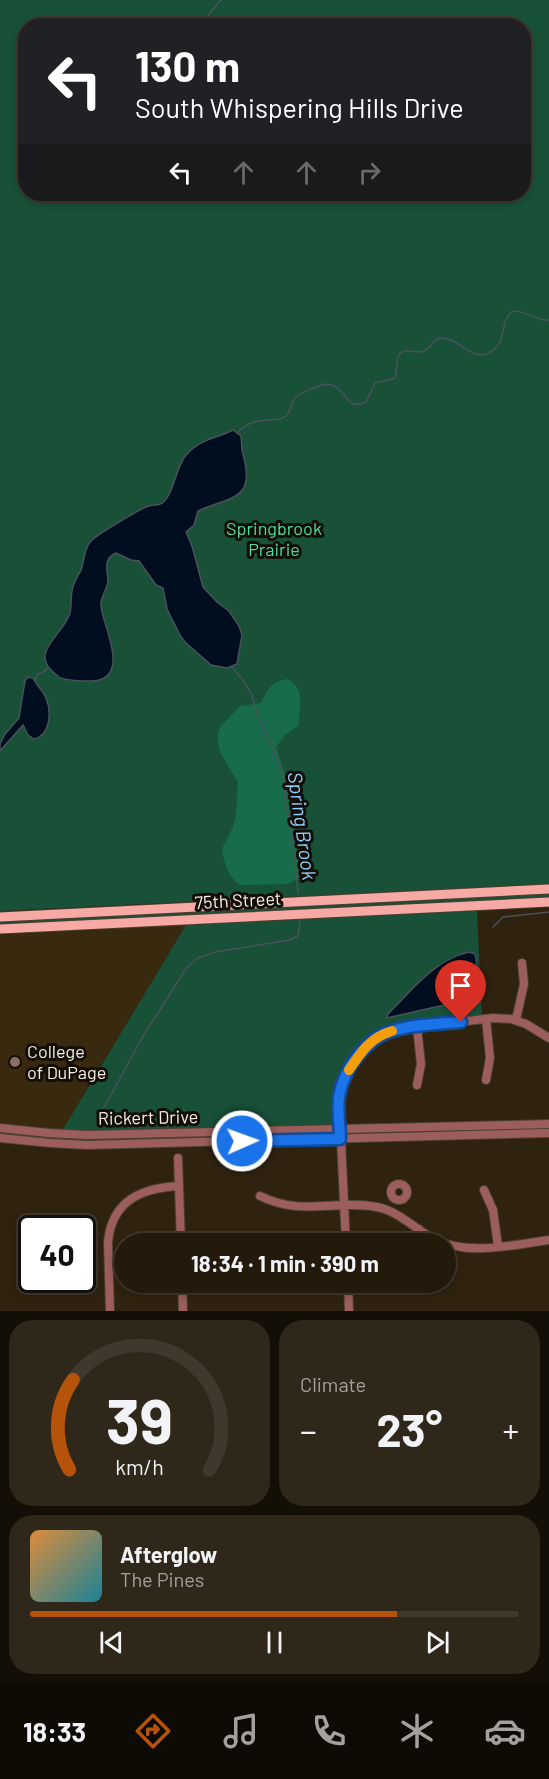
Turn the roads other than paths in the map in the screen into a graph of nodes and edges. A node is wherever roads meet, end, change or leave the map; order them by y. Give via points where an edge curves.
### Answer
1 (549, 889) edge
2 (549, 902) edge
3 (0, 916) edge
4 (0, 929) edge
5 (522, 963) dead end
6 (486, 1019) junction
7 (516, 1020) junction
8 (417, 1027) junction
9 (549, 1038) edge
10 (486, 1080) dead end
11 (417, 1085) dead end
12 (549, 1124) edge
13 (0, 1128) edge
14 (340, 1129) junction
15 (549, 1133) edge
16 (0, 1138) edge
17 (340, 1139) junction
18 (178, 1158) dead end
19 (179, 1186) junction
20 (484, 1190) dead end
21 (260, 1196) dead end
22 (396, 1199) dead end
23 (344, 1206) junction
24 (390, 1211) junction
25 (419, 1229) junction
26 (181, 1233) edge
27 (345, 1233) edge
28 (416, 1233) edge
29 (549, 1240) edge
30 (498, 1246) junction
31 (182, 1293) edge
32 (348, 1293) edge
33 (110, 1311) edge
34 (183, 1311) edge
35 (349, 1311) edge

1 - 3 main road, 75th Street
2 - 4 main road, 75th Street
5 - 7 street via 524,984
6 - 7 street
6 - 8 street
6 - 10 street via 490,1064
7 - 9 street
8 - 11 street via 421,1064
8 - 14 street via 382,1035 358,1057 341,1087
12 - 14 street, Rickert Drive
13 - 14 street, Rickert Drive via 87,1135
14 - 17 street
15 - 17 street, Rickert Drive
16 - 17 street, Rickert Drive via 69,1144
17 - 23 street
18 - 19 street
19 - 26 street
19 - 33 street via 143,1191 116,1215 108,1242
20 - 30 street via 493,1210
21 - 23 street via 286,1206
22 - 24 street
23 - 24 street
23 - 27 street
24 - 25 street
25 - 28 street
25 - 30 street via 457,1247
29 - 30 street
31 - 34 street
32 - 35 street

